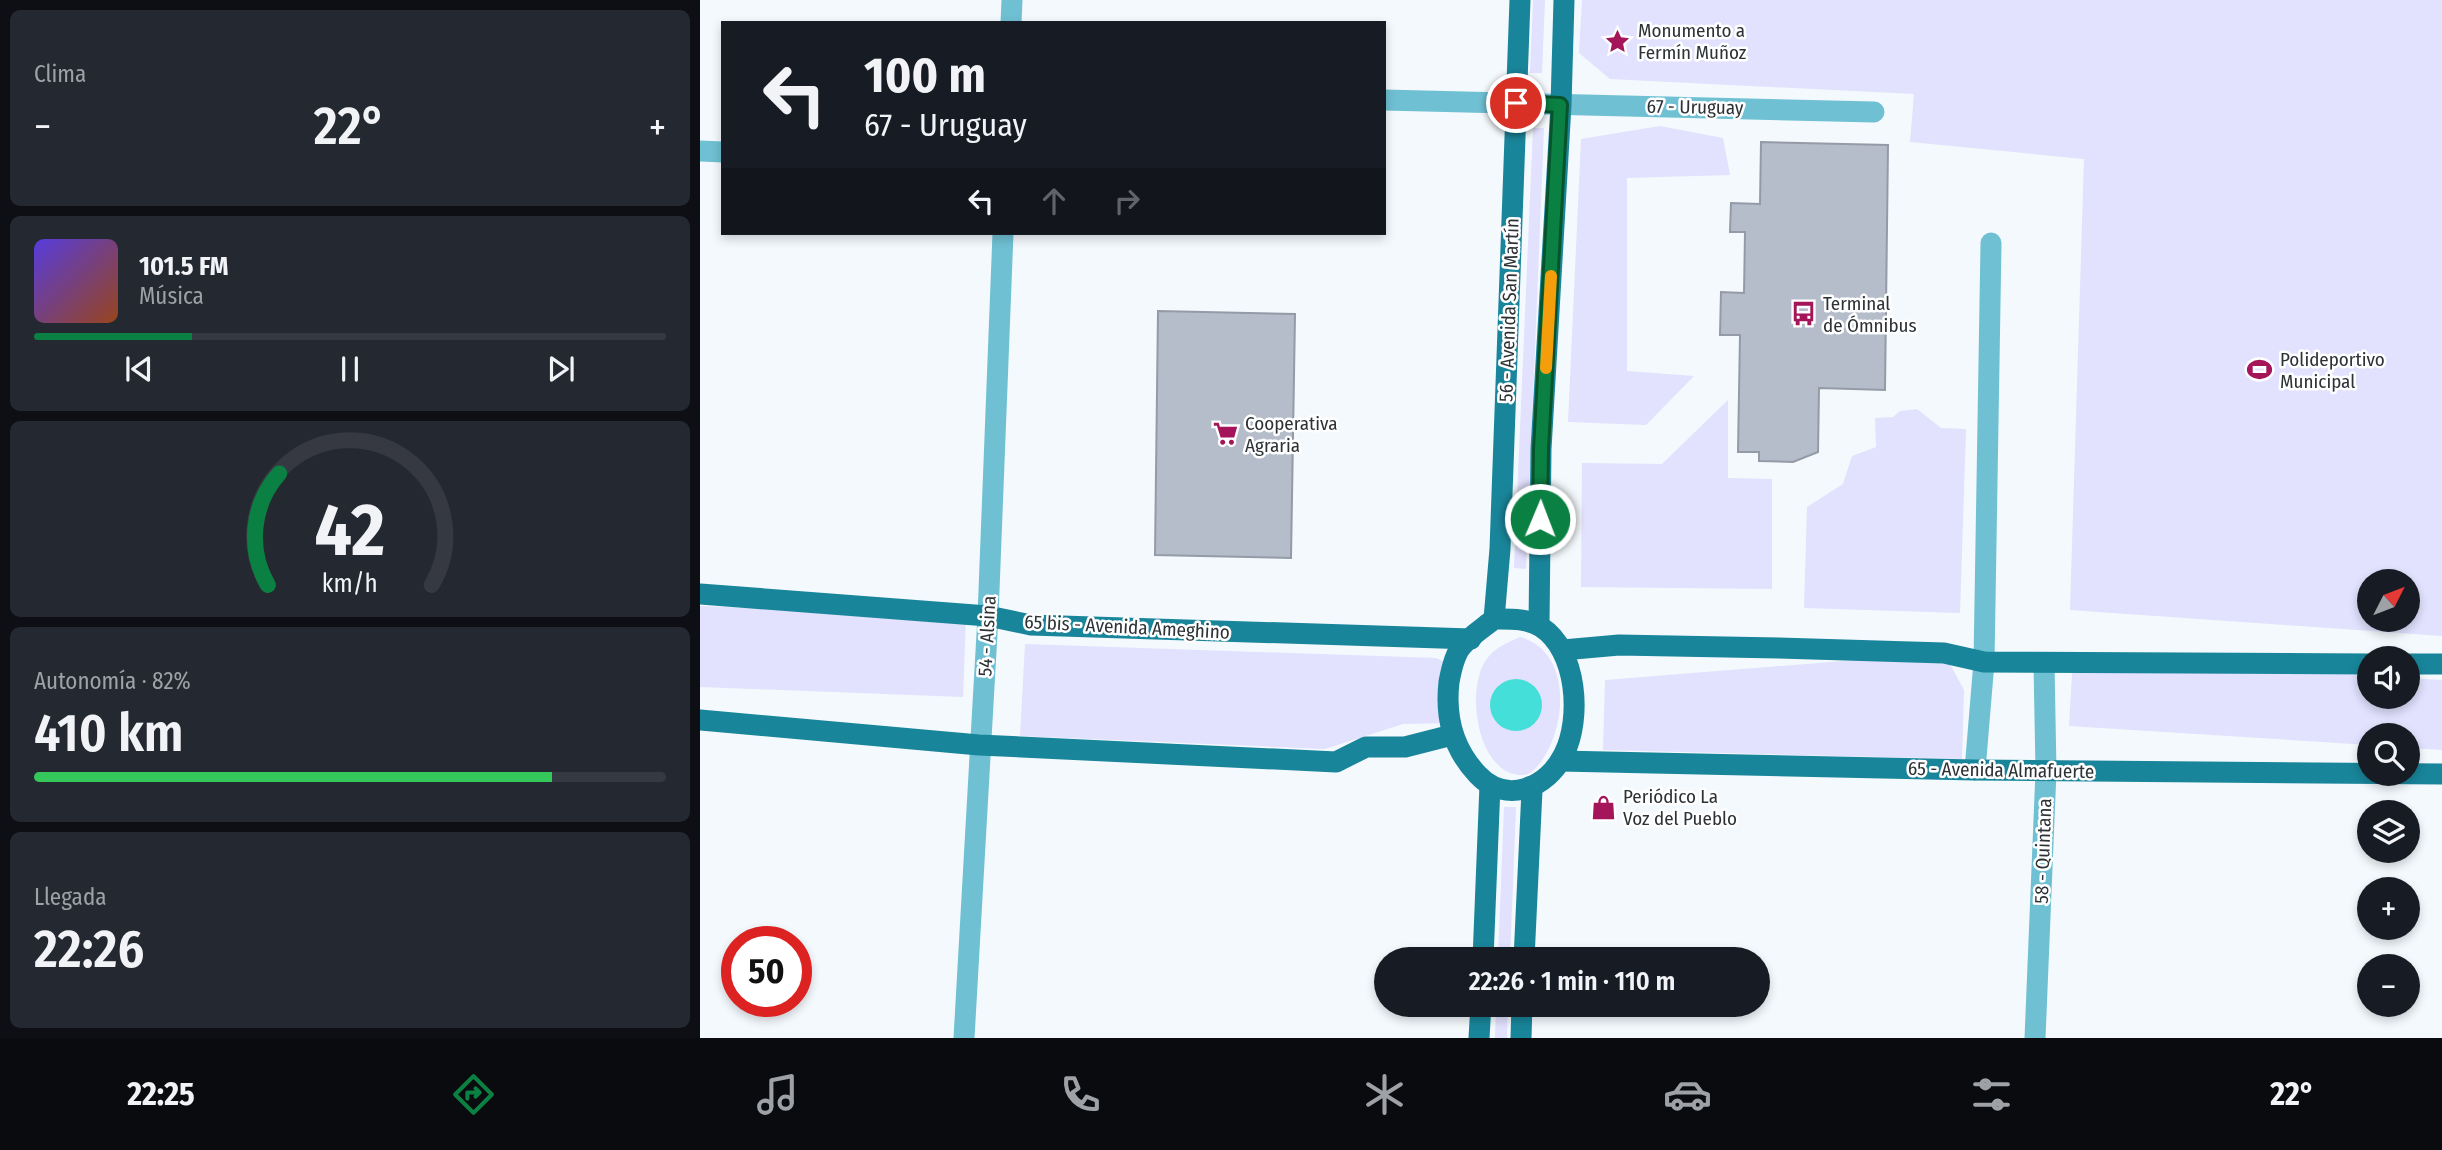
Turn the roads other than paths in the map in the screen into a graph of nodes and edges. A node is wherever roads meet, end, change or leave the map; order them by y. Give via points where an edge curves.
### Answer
1 (1012, 0) edge
2 (1520, 0) edge
3 (1564, 0) edge
4 (1011, 21) edge
5 (1386, 100) edge
6 (1516, 103) junction
7 (1560, 105) junction
8 (1874, 111) dead end
9 (700, 151) edge
10 (721, 152) edge
11 (1003, 235) edge
12 (1991, 243) dead end
13 (700, 594) edge
14 (988, 616) junction
15 (1494, 619) junction
16 (1539, 625) junction
17 (1471, 639) junction
18 (1563, 650) junction
19 (1984, 662) junction
20 (2044, 664) junction
21 (2357, 664) edge
22 (2420, 664) edge
23 (2442, 664) edge
24 (700, 720) edge
25 (1452, 734) junction
26 (979, 745) junction
27 (1560, 761) junction
28 (1975, 770) junction
29 (2046, 771) junction
30 (2442, 774) edge
31 (1490, 785) junction
32 (1529, 788) junction
33 (1483, 947) edge
34 (1525, 947) edge
35 (1480, 1017) edge
36 (1522, 1017) edge
37 (964, 1038) edge
38 (1479, 1038) edge
39 (1521, 1038) edge
40 (2035, 1038) edge

1 - 4 street
2 - 6 main road, 56 - Avenida San Martín
3 - 7 main road, 56 - Avenida San Martín
5 - 6 street, 67 - Uruguay
6 - 7 street, 67 - Uruguay
6 - 15 main road, 56 - Avenida San Martín
7 - 8 street, 67 - Uruguay
7 - 16 main road, 56 - Avenida San Martín via 1541,449
9 - 10 street
11 - 14 street, 54 - Alsina
12 - 19 street
13 - 14 main road, 65 bis - Avenida Ameghino
14 - 17 main road, 65 bis - Avenida Ameghino via 1031,625
14 - 26 street, 54 - Alsina
15 - 16 main road
15 - 17 main road
16 - 18 main road
17 - 25 main road via 1460,648 1451,671 1446,704
18 - 19 main road via 1619,645 1793,648 1944,653
18 - 27 main road via 1572,676 1573,703 1572,730
19 - 20 main road
19 - 28 street
20 - 21 main road
20 - 29 street, 58 - Quintana
22 - 23 main road
24 - 26 main road
25 - 26 main road via 1405,747 1366,747 1336,761
25 - 31 main road via 1466,762
26 - 37 street, 54 - Alsina
27 - 28 main road, 65 - Avenida Almafuerte
27 - 32 main road via 1546,779
28 - 29 main road, 65 - Avenida Almafuerte
29 - 30 main road, 65 - Avenida Almafuerte
29 - 40 street, 58 - Quintana
31 - 32 main road via 1503,791
31 - 33 main road
32 - 34 main road
35 - 38 main road
36 - 39 main road

